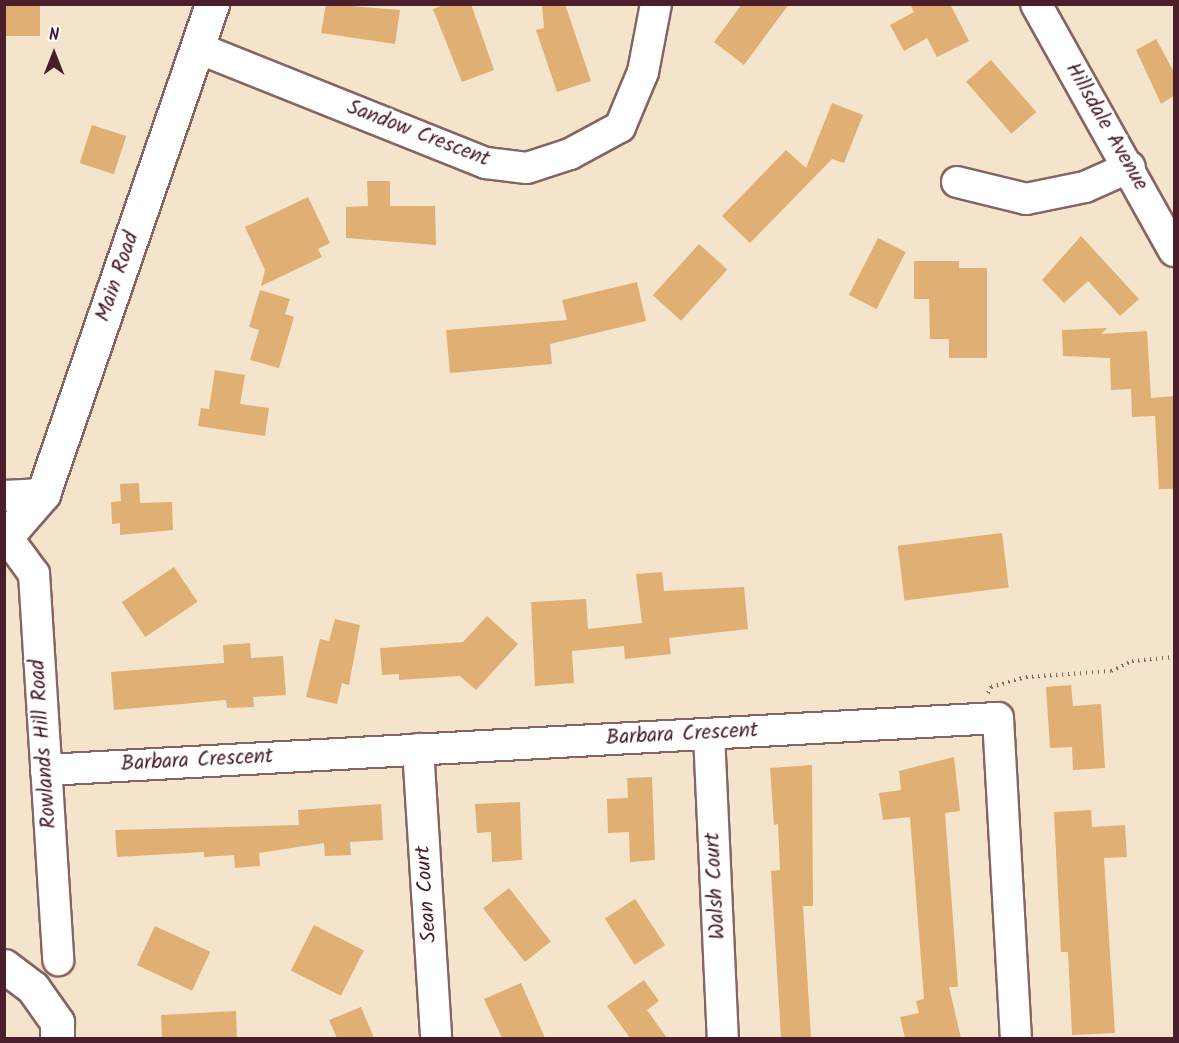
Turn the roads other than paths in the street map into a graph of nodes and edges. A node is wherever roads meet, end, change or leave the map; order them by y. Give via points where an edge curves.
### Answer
1 (212, 4) edge
2 (656, 4) edge
3 (1036, 4) edge
4 (198, 48) junction
5 (1130, 167) junction
6 (957, 182) dead end
7 (1174, 251) edge
8 (43, 494) junction
9 (4, 496) edge
10 (6, 538) edge
11 (709, 734) junction
12 (418, 749) junction
13 (46, 770) junction
14 (58, 960) dead end
15 (4, 966) edge
16 (57, 1038) edge
17 (436, 1038) edge
18 (723, 1038) edge
19 (1016, 1038) edge

1 - 4 main road, Main Road
2 - 4 street, Sandow Crescent via 640,81 620,127 570,154 527,168 486,163
3 - 5 street, Hillsdale Avenue
4 - 8 main road, Main Road
5 - 6 street via 1085,187 1026,199
5 - 7 street, Hillsdale Avenue
8 - 9 street
8 - 10 main road, Main Road
10 - 13 street, Rowlands Hill Road via 34,574
11 - 12 street, Barbara Crescent
11 - 18 street, Walsh Court
11 - 19 street, Barbara Crescent via 998,718
12 - 13 street, Barbara Crescent
12 - 17 street, Sean Court
13 - 14 street, Rowlands Hill Road
15 - 16 main road via 33,988 57,1022

